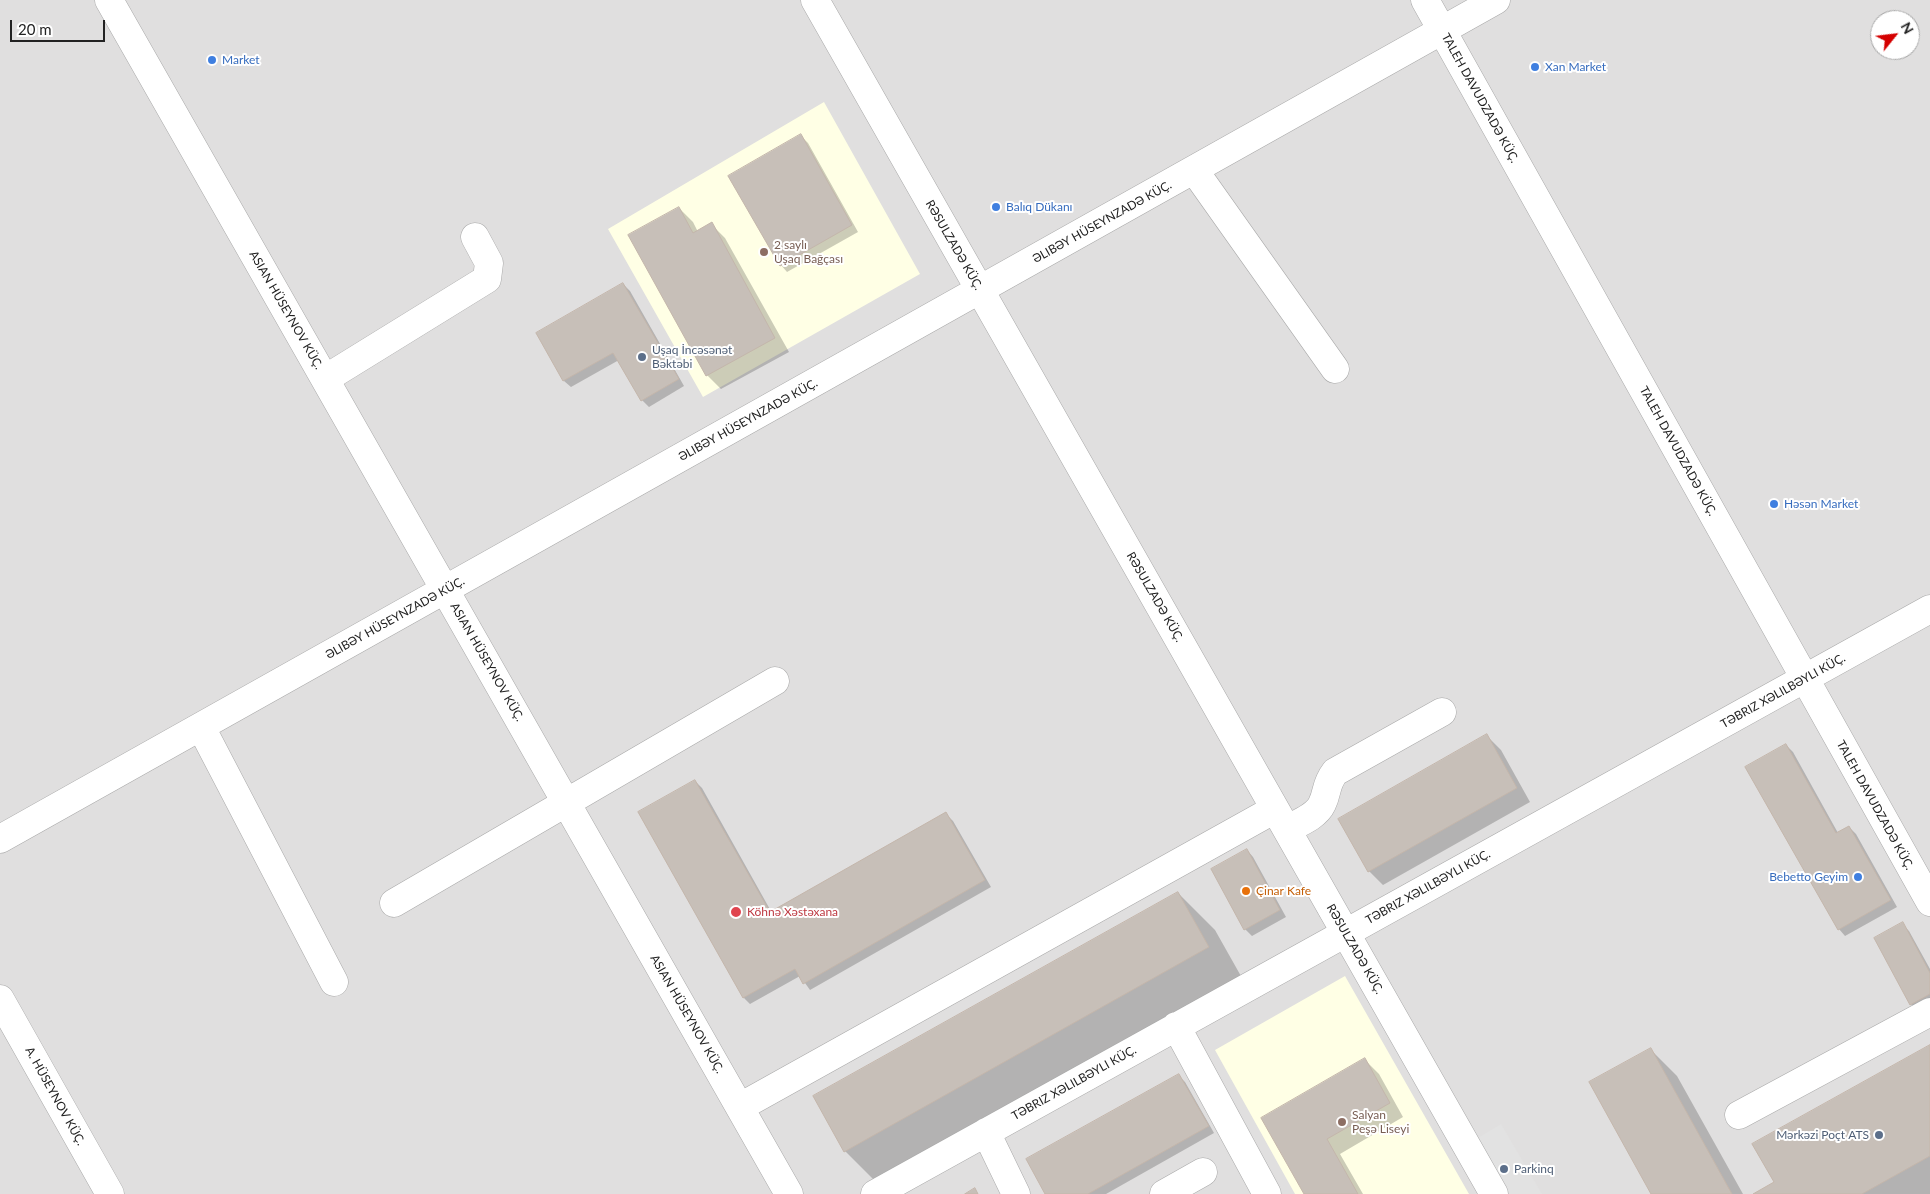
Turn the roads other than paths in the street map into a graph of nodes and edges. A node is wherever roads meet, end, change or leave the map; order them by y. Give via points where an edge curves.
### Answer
1 (109, 0) edge
2 (815, 0) edge
3 (1425, 0) edge
4 (1496, 0) edge
5 (1442, 30) junction
6 (1194, 170) junction
7 (475, 237) dead end
8 (980, 290) junction
9 (1336, 369) dead end
10 (325, 379) junction
11 (446, 590) junction
12 (1930, 609) edge
13 (1805, 678) junction
14 (775, 681) dead end
15 (1442, 712) dead end
16 (201, 727) junction
17 (566, 801) junction
18 (1281, 819) junction
19 (0, 839) edge
20 (1930, 902) edge
21 (394, 903) dead end
22 (1345, 932) junction
23 (334, 982) dead end
24 (0, 999) edge
25 (1930, 1012) edge
26 (1176, 1026) junction
27 (740, 1107) junction
28 (1739, 1115) dead end
29 (986, 1132) junction
30 (1203, 1172) dead end
31 (110, 1194) edge
32 (789, 1194) edge
33 (875, 1194) edge
34 (1016, 1194) edge
35 (1164, 1194) edge
36 (1267, 1194) edge
37 (1494, 1194) edge

1 - 10 street, ASIAN HÜSEYNOV KÜÇ.
2 - 8 street, RƏSULZADƏ KÜÇ.
3 - 5 street, TALEH DAVUDZADƏ KÜÇ.
4 - 5 street, ƏLIBƏY HÜSEYNZADƏ KÜÇ.
5 - 6 street, ƏLIBƏY HÜSEYNZADƏ KÜÇ.
5 - 13 street, TALEH DAVUDZADƏ KÜÇ.
6 - 8 street, ƏLIBƏY HÜSEYNZADƏ KÜÇ.
6 - 9 street
7 - 10 street via 488,263 487,279
8 - 11 street, ƏLIBƏY HÜSEYNZADƏ KÜÇ.
8 - 18 street, RƏSULZADƏ KÜÇ.
10 - 11 street, ASIAN HÜSEYNOV KÜÇ.
11 - 16 street, ƏLIBƏY HÜSEYNZADƏ KÜÇ.
11 - 17 street, ASIAN HÜSEYNOV KÜÇ.
12 - 13 street, TƏBRIZ XƏLILBƏYLI KÜÇ.
13 - 20 street, TALEH DAVUDZADƏ KÜÇ.
13 - 22 street, TƏBRIZ XƏLILBƏYLI KÜÇ.
14 - 17 street
15 - 18 street via 1335,772 1328,780 1322,804 1316,813
16 - 19 street, ƏLIBƏY HÜSEYNZADƏ KÜÇ.
16 - 23 street
17 - 21 street
17 - 27 street, ASIAN HÜSEYNOV KÜÇ.
18 - 22 street, RƏSULZADƏ KÜÇ.
18 - 27 street
22 - 26 street, TƏBRIZ XƏLILBƏYLI KÜÇ.
22 - 37 street, RƏSULZADƏ KÜÇ.
24 - 31 street, A. HÜSEYNOV KÜÇ.
25 - 28 street
26 - 29 street, TƏBRIZ XƏLILBƏYLI KÜÇ.
26 - 36 street
27 - 32 street, ASIAN HÜSEYNOV KÜÇ.
29 - 33 street, TƏBRIZ XƏLILBƏYLI KÜÇ.
29 - 34 street
30 - 35 street

